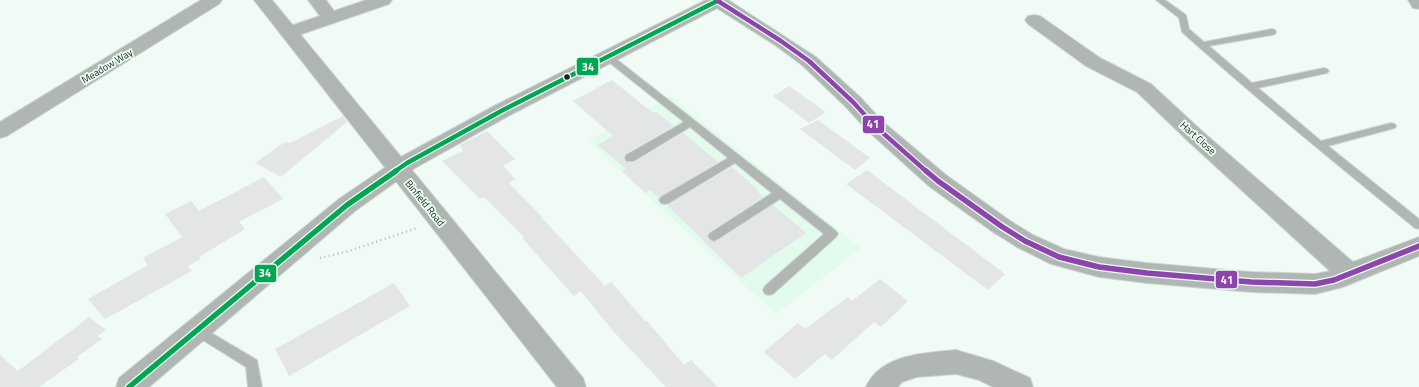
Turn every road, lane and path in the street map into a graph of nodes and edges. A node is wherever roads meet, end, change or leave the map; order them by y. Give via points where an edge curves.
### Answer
1 (213, 0) edge
2 (263, 0) edge
3 (317, 0) edge
4 (383, 0) edge
5 (719, 0) edge
6 (1160, 0) edge
7 (1417, 0) edge
8 (1419, 4) edge
9 (331, 18) junction
10 (1034, 20) dead end
11 (290, 32) junction
12 (1272, 32) dead end
13 (1202, 46) junction
14 (608, 57) junction
15 (1324, 71) dead end
16 (1250, 87) junction
17 (692, 122) junction
18 (1391, 126) dead end
19 (0, 131) edge
20 (1319, 145) junction
21 (630, 158) dead end
22 (736, 158) junction
23 (398, 170) junction
24 (780, 193) junction
25 (665, 200) dead end
26 (1419, 225) edge
27 (420, 226) dead end
28 (714, 236) dead end
29 (1419, 246) edge
30 (290, 253) junction
31 (1350, 274) junction
32 (769, 290) dead end
33 (198, 330) junction
34 (129, 387) edge
35 (255, 387) edge
36 (573, 387) edge
37 (879, 387) edge
38 (1020, 387) edge

1 - 19 street, Meadow Way
2 - 11 main road, Binfield Road
3 - 9 street
4 - 9 street
5 - 14 street
5 - 31 street via 809,61 875,126 938,181 1001,226 1059,257 1099,267 1250,282 1315,284
6 - 13 lane via 1183,17 1185,30
7 - 8 street
9 - 11 street
10 - 31 street, Hart Close via 1093,62 1144,88
11 - 23 main road, Binfield Road
12 - 13 lane
13 - 16 lane
14 - 17 lane
14 - 23 street via 503,110 427,151
15 - 16 lane
16 - 20 lane
17 - 21 lane
17 - 22 lane
18 - 20 lane
20 - 26 lane
22 - 24 lane
22 - 25 lane
23 - 30 street via 347,205
23 - 36 main road, Binfield Road
24 - 28 lane
24 - 32 lane via 832,234
27 - 30 path via 349,251 313,260 302,260
29 - 31 street
30 - 33 street
33 - 34 street
33 - 35 lane via 252,364
37 - 38 street via 893,374 917,364 956,362 984,369

